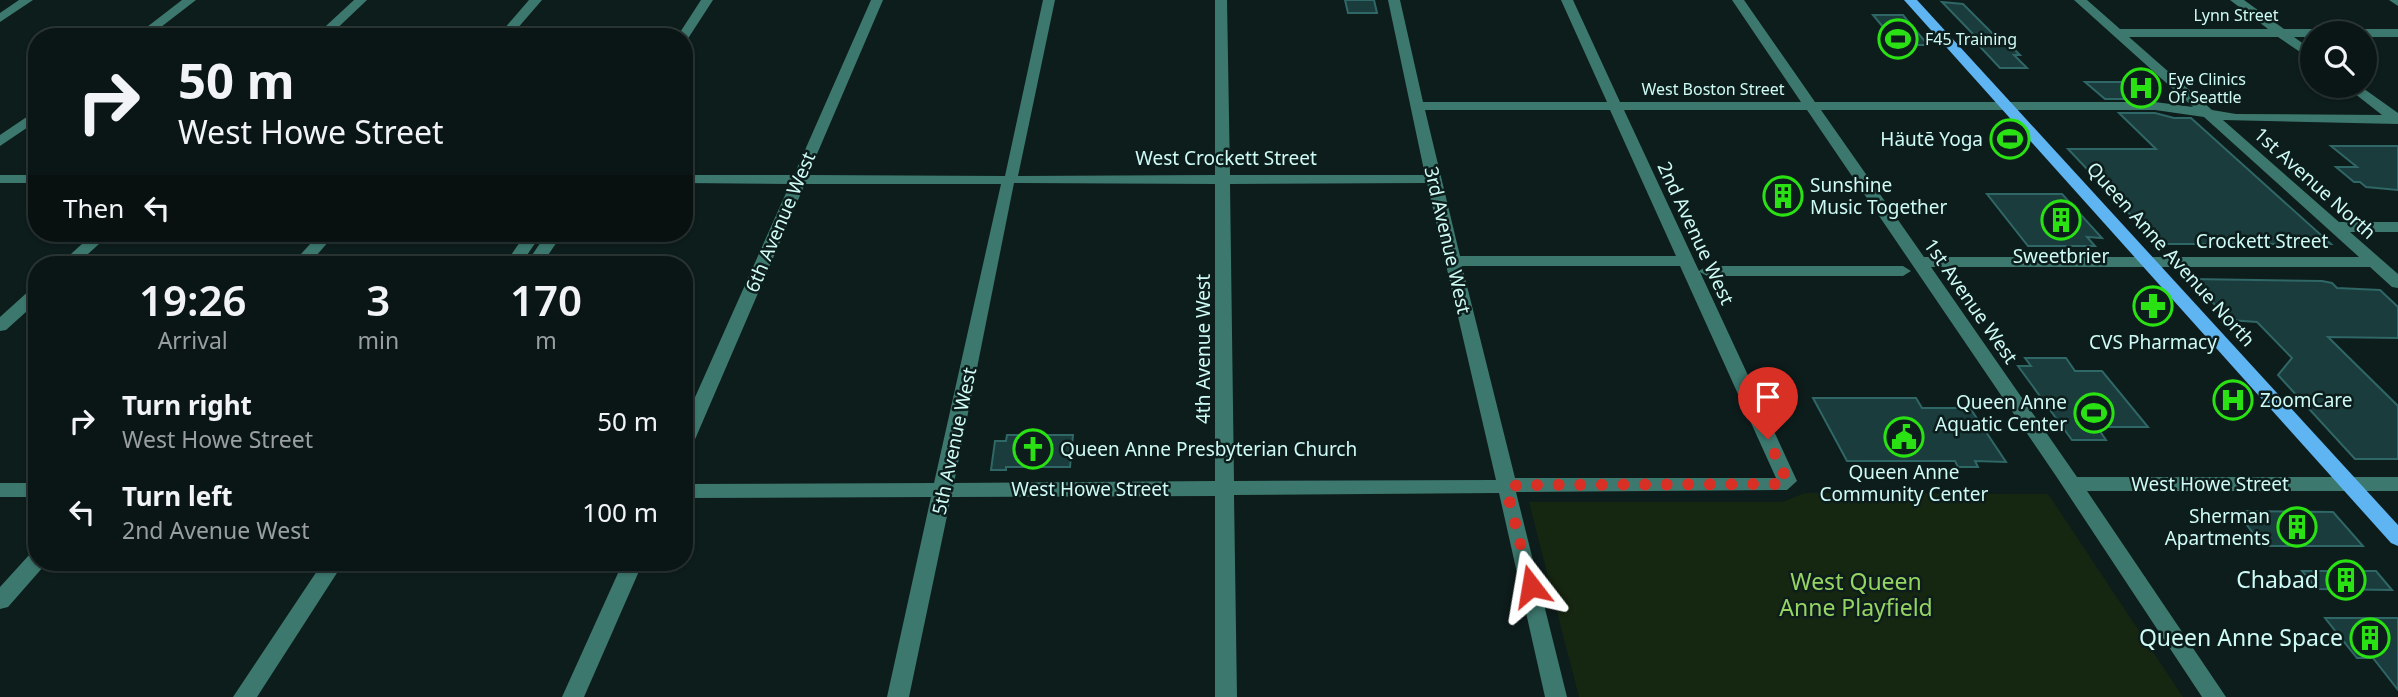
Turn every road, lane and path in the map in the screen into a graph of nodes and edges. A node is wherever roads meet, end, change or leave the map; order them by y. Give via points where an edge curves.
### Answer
1 (27, 0) edge
2 (190, 0) edge
3 (361, 0) edge
4 (536, 0) edge
5 (707, 0) edge
6 (877, 0) edge
7 (1049, 0) edge
8 (1221, 0) edge
9 (1394, 0) edge
10 (1567, 0) edge
11 (1738, 0) edge
12 (1910, 0) edge
13 (2080, 0) edge
14 (2236, 0) edge
15 (0, 18) edge
16 (152, 28) edge
17 (330, 28) edge
18 (511, 28) edge
19 (689, 28) edge
20 (2117, 33) junction
21 (2281, 33) junction
22 (2398, 33) edge
23 (2300, 47) edge
24 (2368, 98) edge
25 (1418, 106) junction
26 (1615, 106) junction
27 (2007, 106) junction
28 (1811, 107) junction
29 (2208, 113) junction
30 (2397, 119) edge
31 (28, 121) edge
32 (0, 142) edge
33 (0, 179) edge
34 (28, 179) edge
35 (693, 179) edge
36 (798, 179) junction
37 (1223, 179) junction
38 (1433, 179) junction
39 (1010, 180) junction
40 (2336, 227) junction
41 (2398, 227) edge
42 (93, 242) edge
43 (320, 242) edge
44 (77, 256) edge
45 (307, 256) edge
46 (1454, 261) junction
47 (1686, 261) junction
48 (1919, 262) junction
49 (2150, 262) junction
50 (2374, 262) junction
51 (1707, 271) dead end
52 (1903, 271) dead end
53 (2398, 283) edge
54 (28, 301) edge
55 (0, 326) edge
56 (693, 423) edge
57 (1785, 484) joint
58 (2071, 484) junction
59 (2349, 484) junction
60 (2398, 484) edge
61 (1506, 487) junction
62 (944, 489) junction
63 (1223, 489) junction
64 (0, 490) edge
65 (28, 490) edge
66 (693, 491) edge
67 (2398, 538) edge
68 (28, 569) edge
69 (328, 571) edge
70 (629, 571) edge
71 (0, 601) edge
72 (244, 697) edge
73 (573, 697) edge
74 (898, 697) edge
75 (1226, 697) edge
76 (1556, 697) edge
77 (2215, 697) edge

1 - 15 street
2 - 16 street
3 - 17 street
4 - 18 street
5 - 19 street
6 - 36 street, 6th Avenue West
7 - 39 street, 5th Avenue West
8 - 37 street, 4th Avenue West
9 - 25 street, 3rd Avenue West
10 - 26 street, 2nd Avenue West
11 - 28 street, 1st Avenue West
12 - 27 main road, Queen Anne Avenue North
13 - 20 street, 1st Avenue North
14 - 21 street
20 - 21 street, Lynn Street
20 - 29 street, 1st Avenue North
21 - 22 street, Lynn Street
21 - 23 street
24 - 30 street
25 - 26 street, West Boston Street
25 - 38 street, 3rd Avenue West
26 - 28 street, West Boston Street
26 - 47 street, 2nd Avenue West
27 - 28 street, West Boston Street
27 - 29 street, West Boston Street via 2155,106
27 - 49 main road, Queen Anne Avenue North
28 - 48 street, 1st Avenue West
29 - 30 street, West Boston Street via 2246,118
29 - 40 street, 1st Avenue North
31 - 32 street
33 - 34 street
35 - 36 street, West Crockett Street
36 - 39 street, West Crockett Street
36 - 56 street, 6th Avenue West
37 - 38 street, West Crockett Street
37 - 39 street, West Crockett Street
37 - 63 street, 4th Avenue West
38 - 46 street, 3rd Avenue West
39 - 62 street, 5th Avenue West
40 - 41 street, Crockett Street
40 - 50 street, 1st Avenue North
42 - 44 street
43 - 45 street
46 - 47 street
46 - 61 street, 3rd Avenue West
47 - 57 street, 2nd Avenue West via 1783,470
48 - 49 street
48 - 58 street, 1st Avenue West
49 - 50 street, Crockett Street
49 - 59 main road, Queen Anne Avenue North
50 - 53 street, 1st Avenue North
51 - 52 street
54 - 55 street
57 - 61 street, West Howe Street
58 - 59 street, West Howe Street
58 - 77 street, 1st Avenue West
59 - 60 street, West Howe Street
59 - 67 main road, Queen Anne Avenue North
61 - 63 street, West Howe Street
61 - 76 street, 3rd Avenue West
62 - 63 street, West Howe Street
62 - 66 street, West Howe Street
62 - 74 street, 5th Avenue West
63 - 75 street, 4th Avenue West
64 - 65 street
68 - 71 street
69 - 72 street
70 - 73 street

